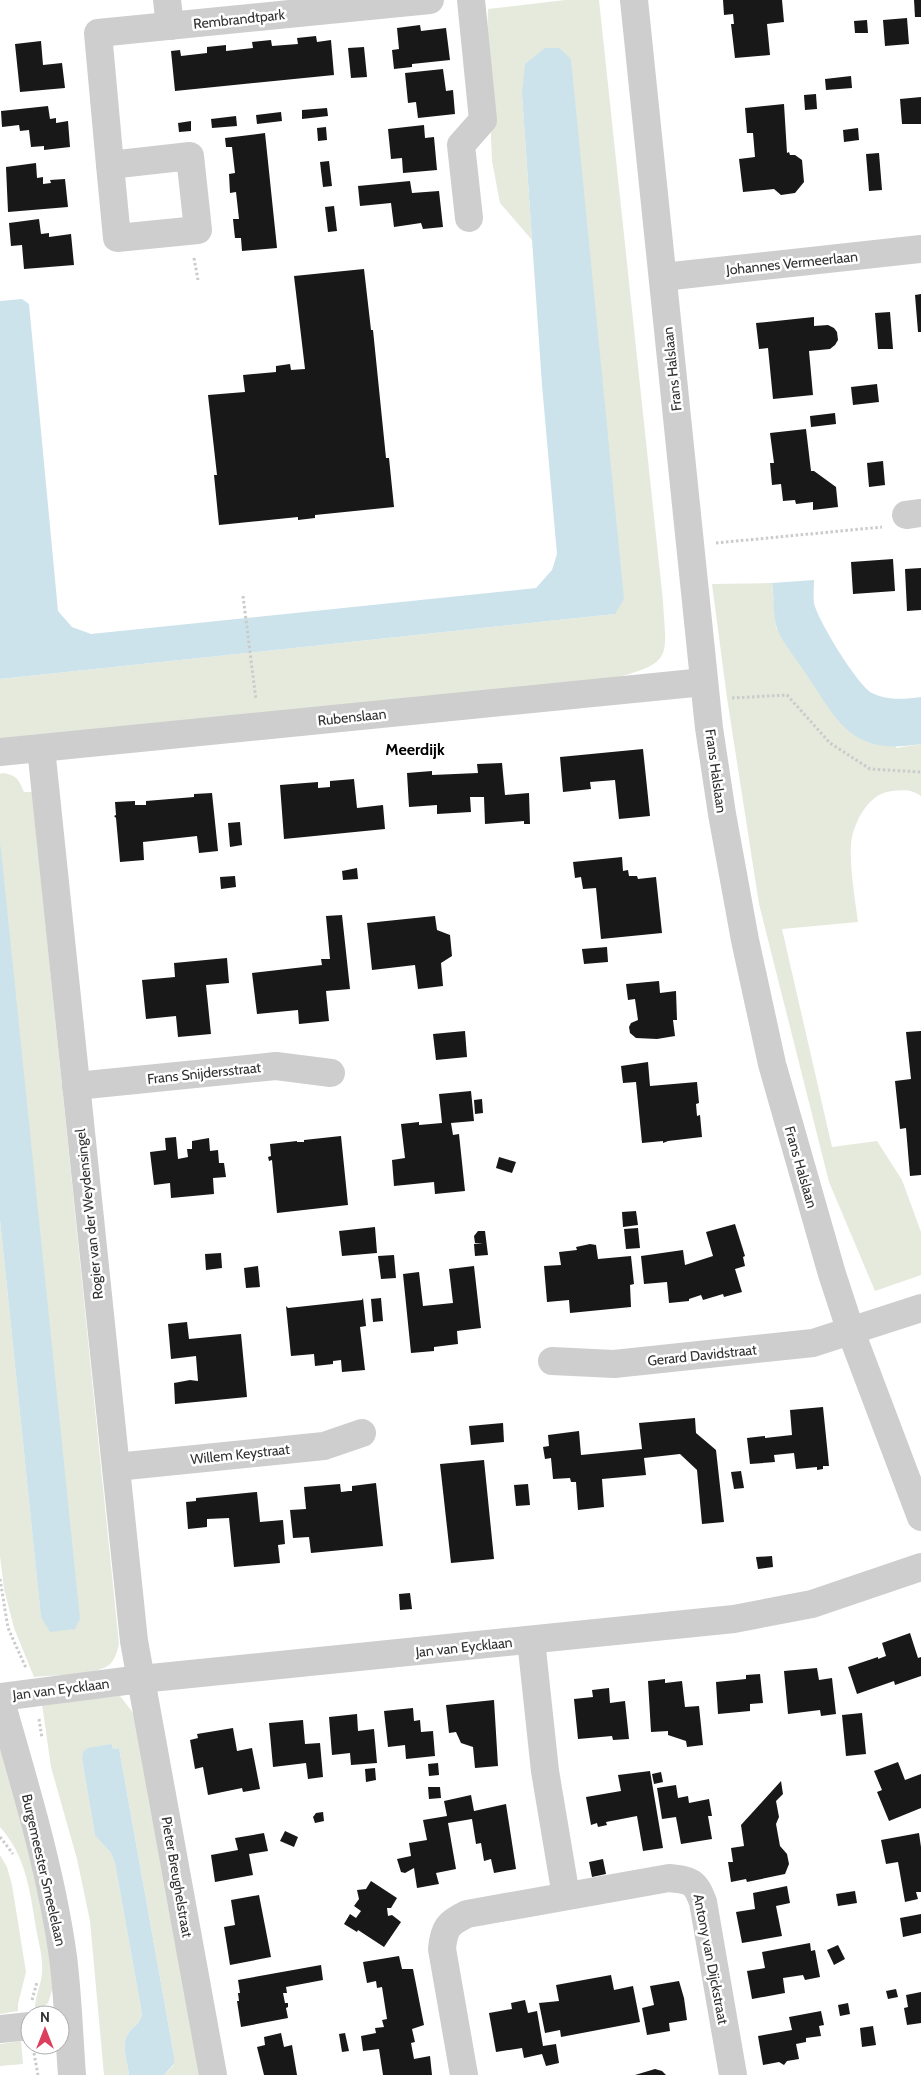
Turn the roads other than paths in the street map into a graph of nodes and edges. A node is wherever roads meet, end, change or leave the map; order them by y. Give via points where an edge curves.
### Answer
1 (430, 0) edge
2 (471, 0) edge
3 (634, 0) edge
4 (397, 2) edge
5 (169, 13) edge
6 (110, 165) dead end
7 (469, 218) dead end
8 (921, 249) edge
9 (663, 277) junction
10 (705, 690) junction
11 (41, 748) junction
12 (0, 752) edge
13 (331, 1073) dead end
14 (76, 1086) junction
15 (921, 1308) edge
16 (851, 1332) junction
17 (552, 1361) dead end
18 (362, 1433) dead end
19 (116, 1467) junction
20 (921, 1517) edge
21 (921, 1567) edge
22 (531, 1640) junction
23 (141, 1679) junction
24 (0, 1698) edge
25 (566, 1896) junction
26 (64, 2005) edge
27 (20, 2020) edge
28 (0, 2029) edge
29 (69, 2055) edge
30 (72, 2075) edge
31 (213, 2075) edge
32 (464, 2075) edge
33 (734, 2075) edge

1 - 4 street, Rembrandtpark
2 - 7 street via 483,120 461,145
3 - 9 street, Frans Halslaan
4 - 5 street, Rembrandtpark
5 - 6 street, Rembrandtpark via 98,33
8 - 9 street, Johannes Vermeerlaan
9 - 10 street, Frans Halslaan
10 - 11 street, Rubenslaan via 258,726
10 - 16 street, Frans Halslaan via 732,872 772,1064
11 - 12 street, Rubenslaan
11 - 14 street, Rogier van der Weydensingel
13 - 14 street, Frans Snijdersstraat via 276,1066
14 - 19 street, Rogier van der Weydensingel
15 - 16 street, Gerard Davidstraat
16 - 17 street, Gerard Davidstraat via 813,1344 614,1364
16 - 20 street, Frans Halslaan
18 - 19 street, Willem Keystraat via 324,1446
19 - 23 street, Rogier van der Weydensingel via 134,1641
21 - 22 street, Jan van Eycklaan via 812,1604 734,1619
22 - 23 street, Jan van Eycklaan
22 - 25 street via 545,1771
23 - 24 street, Jan van Eycklaan
23 - 31 street, Pieter Breughelstraat
24 - 26 street, Burgemeester Smeelelaan via 52,1892 63,1958
25 - 32 street, Antony van Dijckstraat via 467,1914 451,1922 444,1934 442,1949
25 - 33 street, Antony van Dijckstraat via 669,1878 685,1879 697,1887 703,1902
27 - 28 street
29 - 30 street, Burgemeester Smeelelaan

